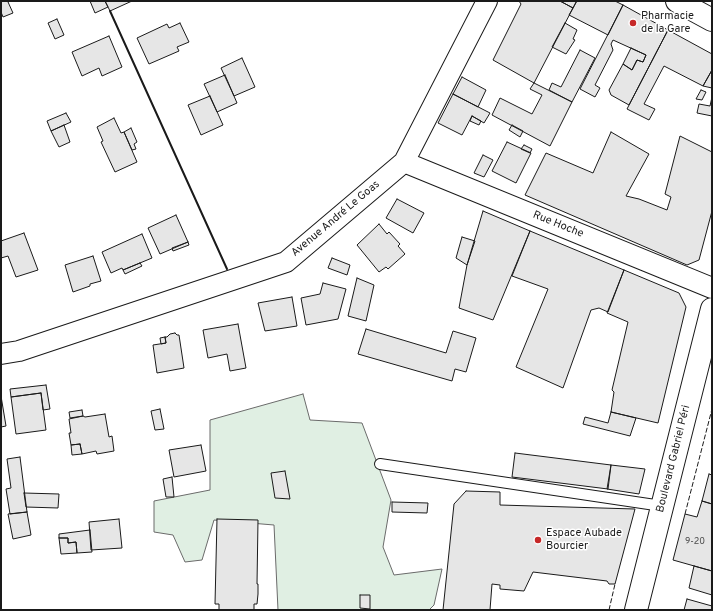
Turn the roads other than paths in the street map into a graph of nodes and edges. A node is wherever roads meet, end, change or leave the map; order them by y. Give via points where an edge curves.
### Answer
1 (488, 1) edge
2 (677, 1) edge
3 (712, 20) edge
4 (404, 162) junction
5 (712, 288) edge
6 (712, 309) edge
7 (1, 354) edge
8 (380, 464) dead end
9 (662, 506) junction
10 (636, 610) edge

1 - 4 street, Avenue André Le Goas
2 - 3 main road
4 - 5 street, Rue Hoche
4 - 7 street, Avenue André Le Goas via 286,262 19,351
6 - 9 main road, Boulevard Gabriel Péri
8 - 9 lane
9 - 10 main road, Boulevard Gabriel Péri

